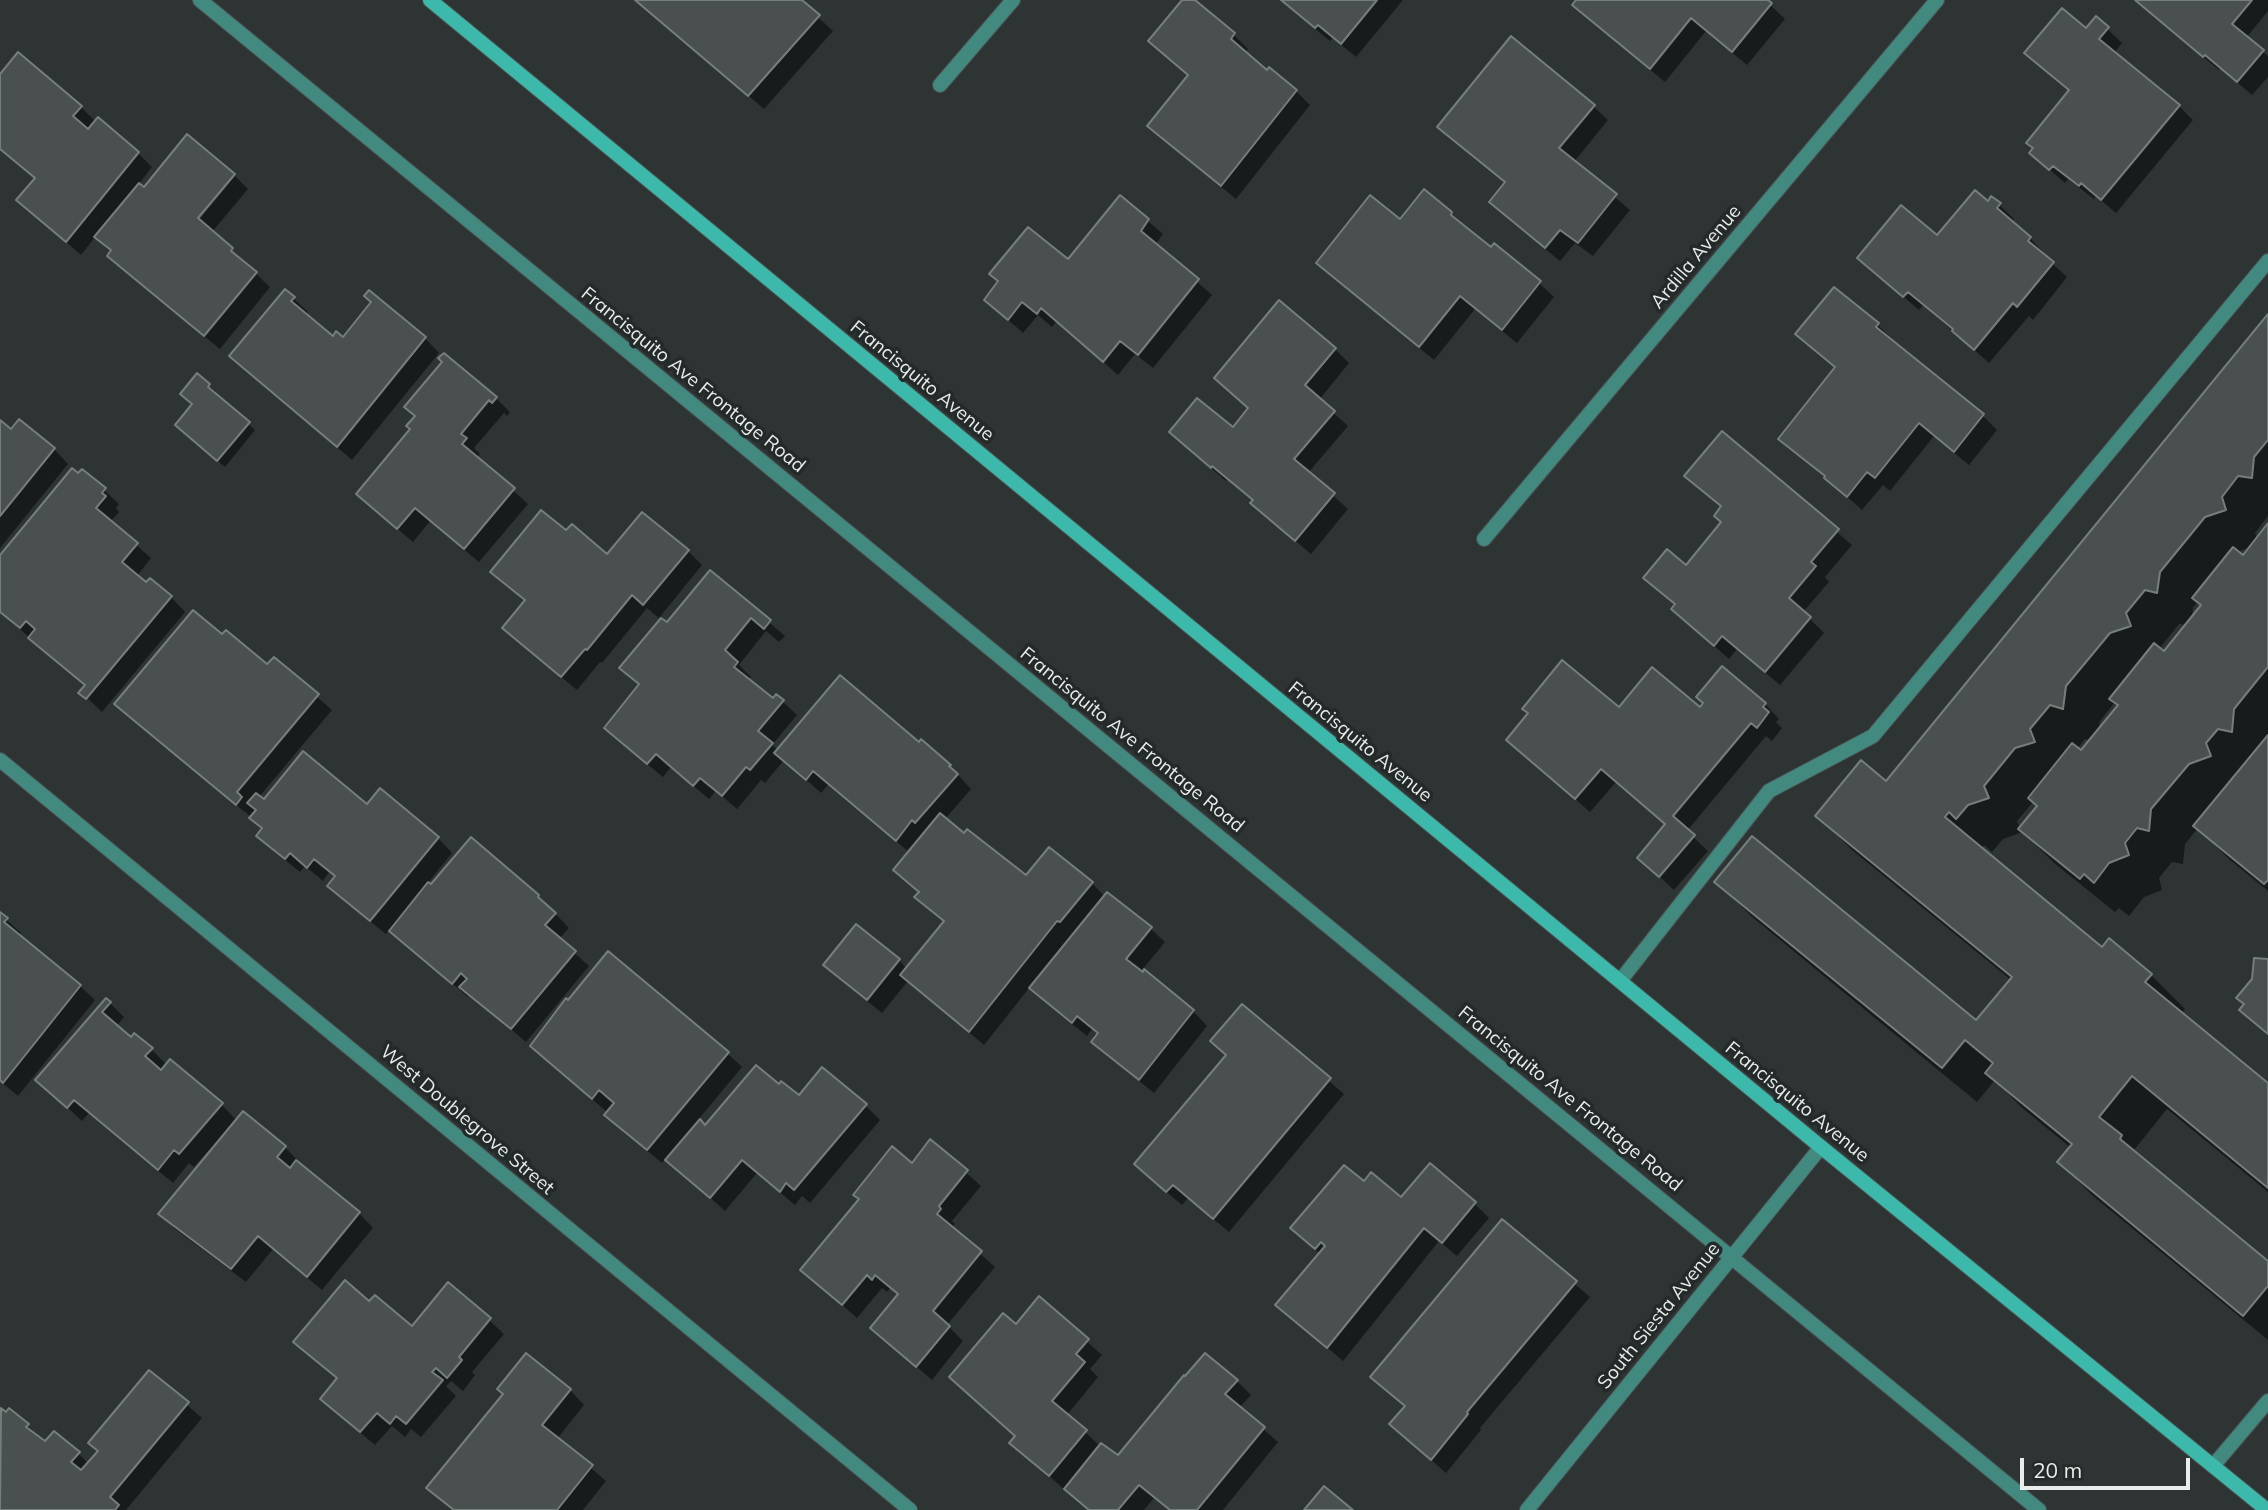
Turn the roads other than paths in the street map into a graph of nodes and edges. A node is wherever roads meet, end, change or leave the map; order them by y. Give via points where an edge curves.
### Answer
1 (200, 0) edge
2 (430, 0) edge
3 (1013, 0) edge
4 (1937, 0) edge
5 (940, 85) dead end
6 (2268, 261) edge
7 (1484, 539) dead end
8 (0, 760) edge
9 (1620, 981) junction
10 (1821, 1147) junction
11 (1732, 1257) junction
12 (2268, 1401) edge
13 (2213, 1466) junction
14 (910, 1510) edge
15 (1527, 1510) edge
16 (2039, 1510) edge
17 (2267, 1510) edge

1 - 11 street, Francisquito Ave Frontage Road
2 - 9 street, Francisquito Avenue
3 - 5 street
4 - 7 street, Ardilla Avenue
6 - 9 street via 1873,736 1769,790
8 - 14 street, West Doublegrove Street
9 - 10 street, Francisquito Avenue
10 - 11 street, South Siesta Avenue
10 - 13 street, Francisquito Avenue
11 - 15 street, South Siesta Avenue
11 - 16 street, Francisquito Ave Frontage Road
12 - 13 street
13 - 17 street, Francisquito Avenue

